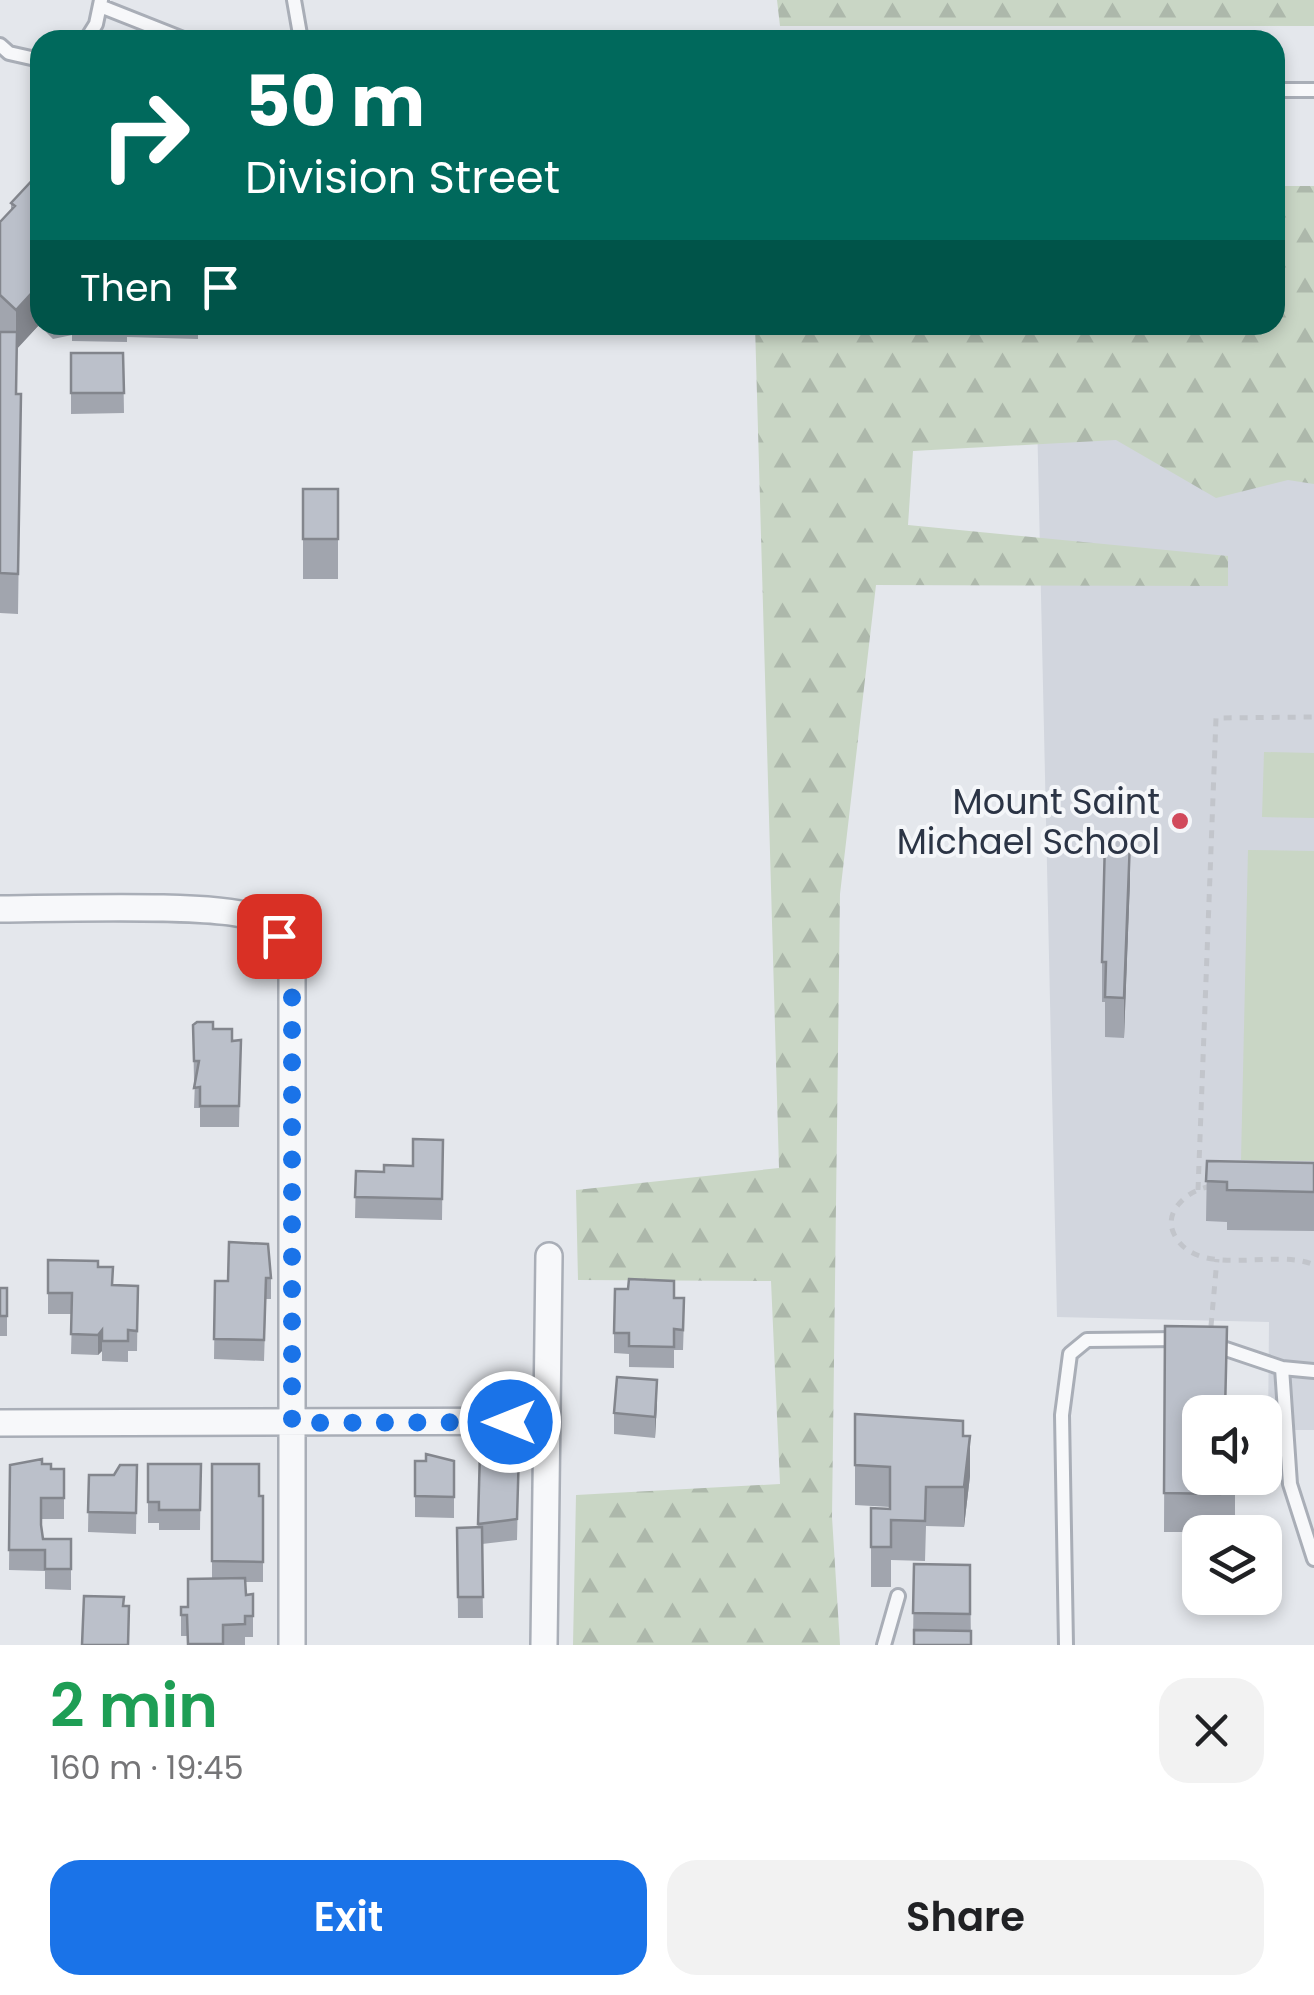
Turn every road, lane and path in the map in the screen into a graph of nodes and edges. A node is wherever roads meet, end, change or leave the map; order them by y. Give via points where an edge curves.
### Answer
1 (294, 0) edge
2 (101, 3) edge
3 (94, 30) edge
4 (163, 30) edge
5 (298, 30) edge
6 (3, 53) edge
7 (30, 58) edge
8 (1285, 90) edge
9 (1314, 90) edge
10 (1314, 717) edge
11 (0, 909) edge
12 (1224, 1183) edge
13 (1198, 1190) junction
14 (549, 1256) dead end
15 (1217, 1259) junction
16 (1314, 1265) edge
17 (1209, 1344) junction
18 (1282, 1368) junction
19 (1314, 1371) edge
20 (546, 1421) junction
21 (0, 1422) edge
22 (292, 1423) junction
23 (1314, 1559) edge
24 (898, 1596) dead end
25 (292, 1645) edge
26 (544, 1645) edge
27 (884, 1645) edge
28 (1066, 1645) edge

1 - 5 lane
2 - 3 lane
2 - 4 lane
6 - 7 lane
8 - 9 lane
10 - 13 path via 1216,718
11 - 22 street via 207,911 255,917 279,936 292,960
12 - 13 path
13 - 15 path via 1173,1212 1171,1229 1180,1244
14 - 20 street
15 - 16 path
15 - 17 path
17 - 18 lane
17 - 28 lane via 1087,1340 1070,1354 1062,1415
18 - 19 lane
18 - 23 lane via 1290,1484
20 - 22 street
20 - 26 street
21 - 22 street
22 - 25 street
24 - 27 lane

